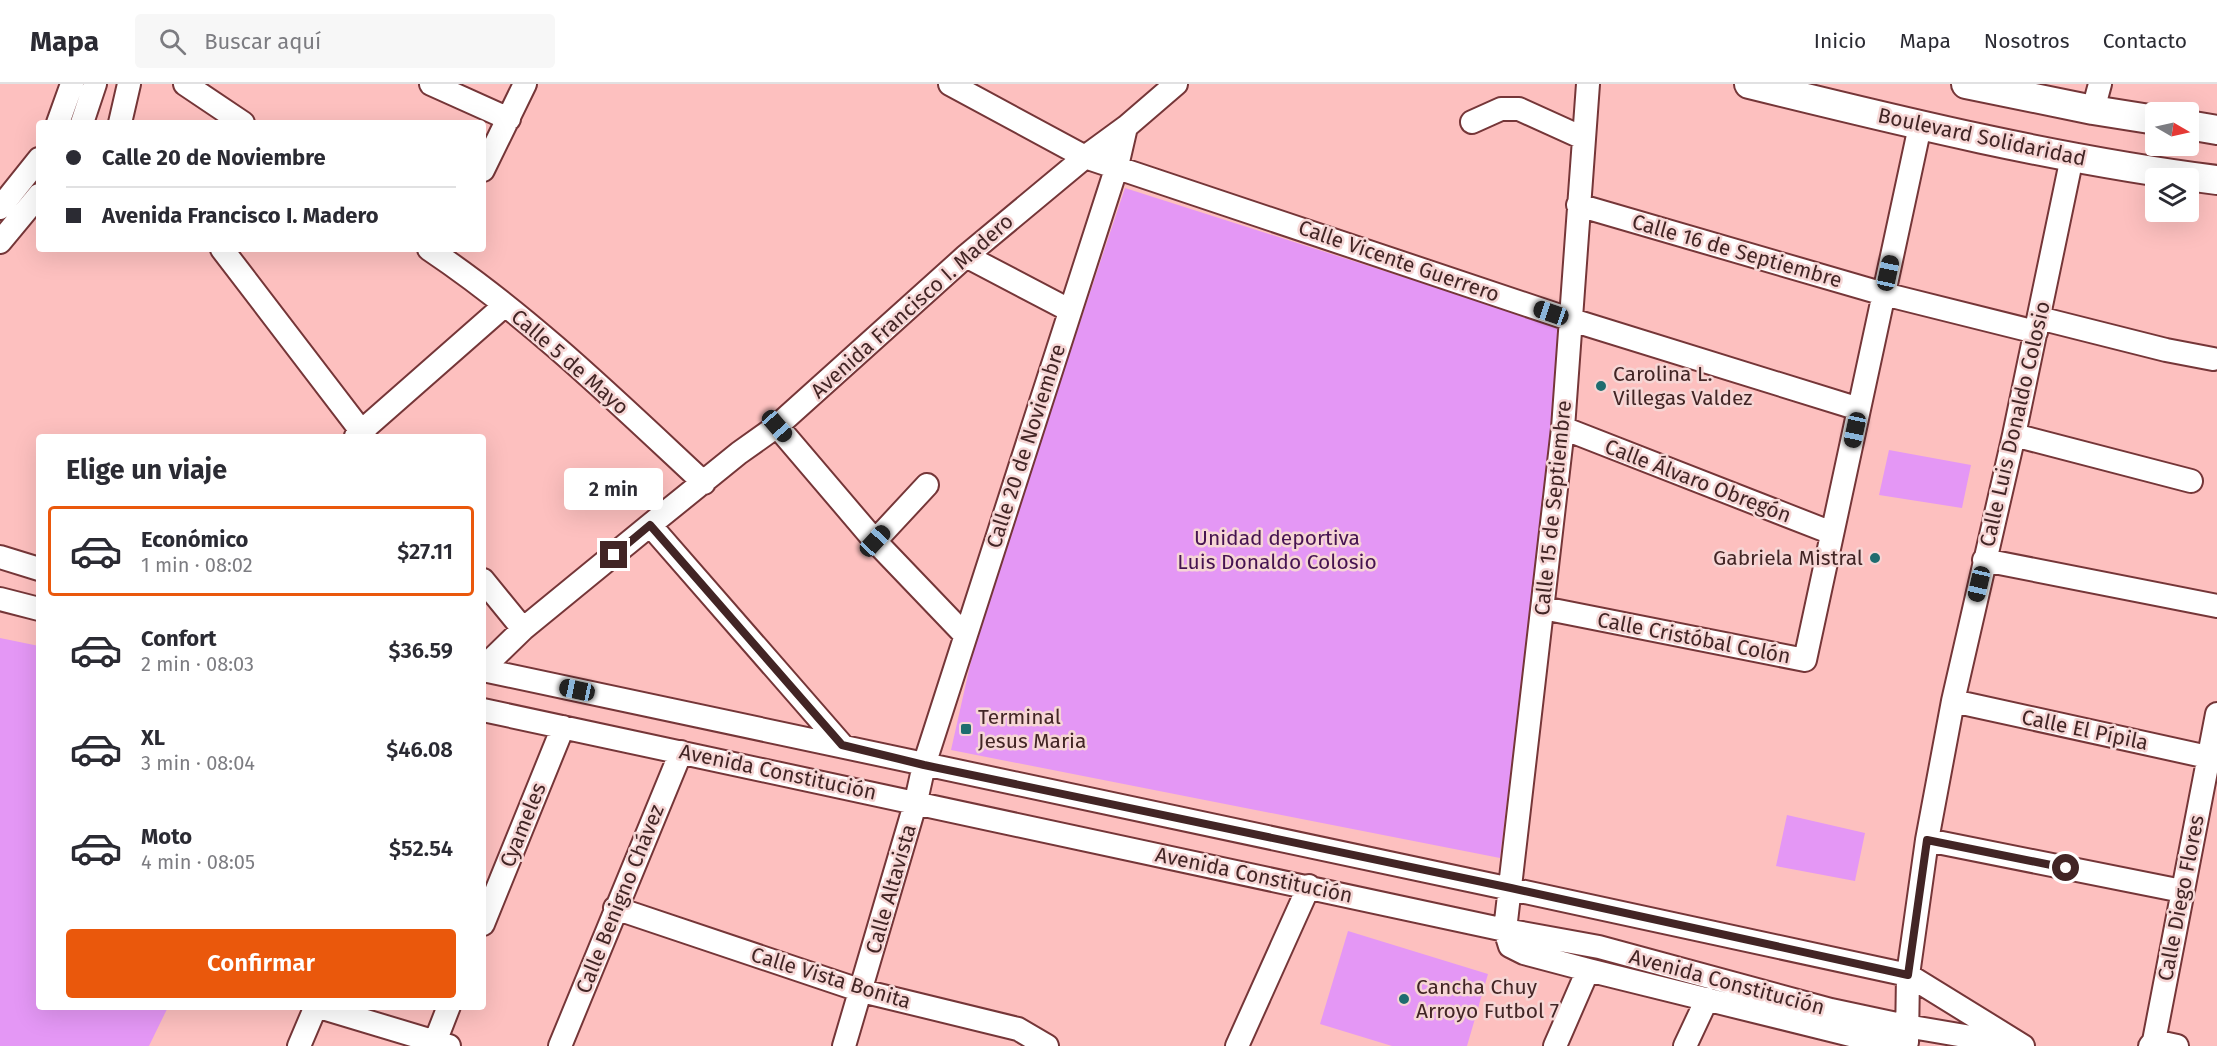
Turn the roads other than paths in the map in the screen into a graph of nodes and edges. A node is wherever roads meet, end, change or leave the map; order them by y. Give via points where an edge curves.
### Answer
1 (72, 84) edge
2 (94, 84) edge
3 (129, 84) edge
4 (185, 84) edge
5 (431, 84) edge
6 (525, 84) edge
7 (950, 84) edge
8 (1176, 84) edge
9 (1588, 84) edge
10 (1749, 84) edge
11 (1966, 84) edge
12 (2096, 97) edge
13 (2145, 116) edge
14 (509, 119) junction
15 (59, 120) edge
16 (83, 120) edge
17 (121, 120) edge
18 (239, 120) edge
19 (1472, 122) dead end
20 (1920, 126) junction
21 (1126, 127) junction
22 (2199, 128) edge
23 (2217, 130) edge
24 (1583, 138) junction
25 (1085, 156) junction
26 (2072, 157) junction
27 (36, 163) edge
28 (486, 164) edge
29 (1117, 166) junction
30 (2217, 180) edge
31 (36, 199) edge
32 (1578, 205) junction
33 (0, 208) edge
34 (0, 242) edge
35 (224, 252) edge
36 (438, 252) edge
37 (966, 256) junction
38 (1884, 294) junction
39 (505, 305) junction
40 (1069, 310) junction
41 (1572, 320) junction
42 (2037, 325) junction
43 (2212, 359) dead end
44 (1859, 409) junction
45 (777, 426) junction
46 (1563, 428) junction
47 (360, 434) edge
48 (362, 434) edge
49 (2014, 435) junction
50 (2192, 481) dead end
51 (704, 483) junction
52 (927, 485) dead end
53 (650, 525) junction
54 (1832, 534) junction
55 (875, 541) junction
56 (0, 557) edge
57 (1984, 560) junction
58 (36, 568) edge
59 (486, 584) edge
60 (0, 599) edge
61 (2217, 606) edge
62 (36, 608) edge
63 (1543, 608) junction
64 (524, 629) junction
65 (965, 635) junction
66 (486, 666) edge
67 (486, 670) edge
68 (1953, 701) junction
69 (486, 711) edge
70 (2217, 714) edge
71 (563, 727) junction
72 (842, 745) junction
73 (681, 752) junction
74 (2212, 758) edge
75 (924, 765) junction
76 (916, 801) junction
77 (1927, 840) junction
78 (1309, 886) junction
79 (1511, 888) junction
80 (2182, 891) junction
81 (615, 908) junction
82 (486, 917) edge
83 (1505, 930) junction
84 (1588, 970) junction
85 (1908, 975) junction
86 (862, 991) junction
87 (1707, 999) junction
88 (314, 1010) edge
89 (329, 1010) edge
90 (449, 1010) edge
91 (1817, 1037) edge
92 (1903, 1039) edge
93 (2152, 1043) edge
94 (442, 1044) edge
95 (299, 1046) edge
96 (560, 1046) edge
97 (844, 1046) edge
98 (1047, 1046) edge
99 (1237, 1046) edge
100 (1555, 1046) edge
101 (1684, 1046) edge
102 (2023, 1046) edge
103 (2176, 1046) edge

1 - 15 street
2 - 16 street
3 - 17 street
4 - 18 street
5 - 14 street
6 - 14 street
7 - 25 street, Calle Vicente Guerrero
8 - 21 street, Avenida Francisco I. Madero
9 - 24 street, Calle 15 de Septiembre
10 - 20 main road, Boulevard Solidaridad
11 - 12 main road
12 - 13 main road
14 - 28 street
19 - 24 street via 1501,109 1519,109
20 - 26 main road, Boulevard Solidaridad
20 - 38 street, Calle Cristóbal Colón
21 - 25 street, Avenida Francisco I. Madero
21 - 29 street, Calle 20 de Noviembre
22 - 23 main road
24 - 32 street, Calle 15 de Septiembre
25 - 29 street, Calle Vicente Guerrero
25 - 37 street, Avenida Francisco I. Madero
26 - 30 main road, Boulevard Solidaridad
26 - 42 street, Calle Luis Donaldo Colosio
27 - 33 street
29 - 40 street, Calle 20 de Noviembre
29 - 41 street, Calle Vicente Guerrero
31 - 34 street
32 - 38 street, Calle 16 de Septiembre
32 - 41 street, Calle 15 de Septiembre
35 - 47 street
36 - 39 street, Calle 5 de Mayo
37 - 40 street
37 - 45 street, Avenida Francisco I. Madero
38 - 42 street, Calle 16 de Septiembre
38 - 44 street, Calle Cristóbal Colón
39 - 48 street
39 - 51 street, Calle 5 de Mayo
40 - 65 street, Calle 20 de Noviembre
41 - 44 street, Calle Vicente Guerrero
41 - 46 street, Calle 15 de Septiembre
42 - 43 street, Calle 16 de Septiembre
42 - 49 street, Calle Luis Donaldo Colosio
44 - 54 street, Calle Cristóbal Colón
45 - 51 street, Avenida Francisco I. Madero
45 - 55 street
46 - 54 street, Calle Álvaro Obregón
46 - 63 street, Calle 15 de Septiembre
49 - 50 street
49 - 57 street, Calle Luis Donaldo Colosio
51 - 53 street, Avenida Francisco I. Madero
52 - 55 street
53 - 64 street, Avenida Francisco I. Madero
53 - 72 street
54 - 63 street, Calle Cristóbal Colón via 1805,660
55 - 65 street
56 - 58 street
57 - 61 street
57 - 68 street, Calle Luis Donaldo Colosio
59 - 64 street
60 - 62 street
63 - 79 street, Calle 15 de Septiembre
64 - 66 street, Avenida Francisco I. Madero
65 - 75 street, Calle 20 de Noviembre
67 - 72 street, Avenida Constitución
68 - 74 street, Calle El Pípila
68 - 77 street, Calle Luis Donaldo Colosio
69 - 71 street, Avenida Constitución
70 - 74 street, Calle Diego Flores
71 - 73 street, Avenida Constitución
71 - 82 street, Cyameles
72 - 75 street, Avenida Constitución
73 - 76 street, Avenida Constitución
73 - 81 street, Calle Benigno Chávez
74 - 80 street, Calle Diego Flores
75 - 76 street, Calle Altavista
75 - 79 street, Avenida Constitución
76 - 78 street, Avenida Constitución
76 - 86 street, Calle Altavista
77 - 80 street
77 - 85 street, Calle Luis Donaldo Colosio
78 - 83 street, Avenida Constitución
78 - 99 street
79 - 83 street, Calle 15 de Septiembre
79 - 85 street, Avenida Constitución
80 - 93 street, Calle Diego Flores
81 - 86 street, Calle Vista Bonita
81 - 96 street, Calle Benigno Chávez
83 - 84 street via 1510,946 1524,953
83 - 92 street, Avenida Constitución via 1599,948 1831,1010
84 - 87 street
84 - 100 street
85 - 92 street, Calle Luis Donaldo Colosio
85 - 102 street, Avenida Constitución
86 - 97 street, Calle Altavista
86 - 98 street, Calle Vista Bonita via 1018,1029
87 - 91 street
87 - 101 street
88 - 95 street
89 - 94 street
90 - 94 street
91 - 92 street
92 - 102 street, Avenida Constitución
93 - 103 street

